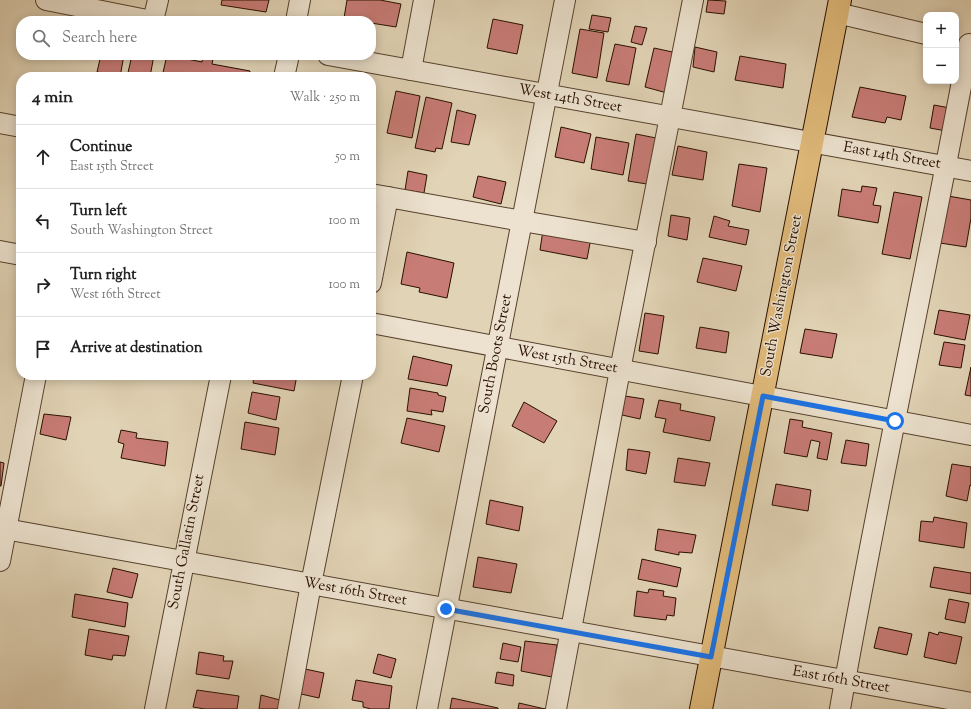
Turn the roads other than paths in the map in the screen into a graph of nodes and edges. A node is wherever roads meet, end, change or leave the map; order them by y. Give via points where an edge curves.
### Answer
1 (46, 0) edge
2 (158, 0) edge
3 (300, 0) edge
4 (424, 0) edge
5 (565, 0) edge
6 (693, 0) edge
7 (838, 7) edge
8 (128, 16) edge
9 (154, 16) edge
10 (297, 16) edge
11 (923, 33) edge
12 (965, 43) edge
13 (288, 60) edge
14 (356, 60) edge
15 (411, 70) junction
16 (285, 72) edge
17 (547, 94) junction
18 (671, 116) junction
19 (0, 123) edge
20 (16, 126) edge
21 (812, 142) junction
22 (946, 166) junction
23 (971, 171) edge
24 (379, 195) edge
25 (522, 222) junction
26 (376, 228) edge
27 (646, 242) junction
28 (0, 251) edge
29 (16, 254) edge
30 (376, 324) edge
31 (497, 347) junction
32 (620, 370) junction
33 (35, 380) edge
34 (219, 380) edge
35 (352, 380) edge
36 (763, 396) junction
37 (895, 421) junction
38 (971, 435) edge
39 (3, 528) edge
40 (0, 561) edge
41 (183, 561) junction
42 (311, 584) junction
43 (446, 609) junction
44 (571, 631) junction
45 (711, 657) junction
46 (845, 681) junction
47 (971, 703) edge
48 (154, 709) edge
49 (288, 709) edge
50 (427, 709) edge
51 (556, 709) edge
52 (701, 709) edge
53 (840, 709) edge

1 - 8 street
2 - 9 street
3 - 10 street
4 - 15 street
5 - 17 street, South Boots Street
6 - 18 street
7 - 11 street
7 - 21 main road, South Washington Street
12 - 22 street
13 - 16 street
14 - 15 street, West 14th Street
15 - 17 street, West 14th Street
17 - 18 street, West 14th Street
17 - 25 street, South Boots Street
18 - 21 street, West 14th Street
18 - 27 street
19 - 20 street
21 - 22 street, East 14th Street
21 - 36 main road, South Washington Street
22 - 23 street, East 14th Street
22 - 37 street
24 - 25 street
24 - 26 street
25 - 27 street
25 - 31 street, South Boots Street
27 - 32 street
28 - 29 street
30 - 31 street, West 15th Street
31 - 32 street, West 15th Street
31 - 43 street, South Boots Street
32 - 36 street, West 15th Street
32 - 44 street
33 - 39 street
34 - 41 street, South Gallatin Street
35 - 42 street
36 - 37 street, West 15th Street
36 - 45 main road, South Washington Street
37 - 38 street, West 15th Street
37 - 46 street
39 - 40 street
39 - 41 street, West 16th Street
41 - 42 street, West 16th Street
41 - 48 street, South Gallatin Street
42 - 43 street, West 16th Street
42 - 49 street
43 - 44 street, West 16th Street
43 - 50 street, South Boots Street
44 - 45 street, West 16th Street
44 - 51 street
45 - 46 street, East 16th Street
45 - 52 main road, South Washington Street
46 - 47 street, East 16th Street
46 - 53 street

